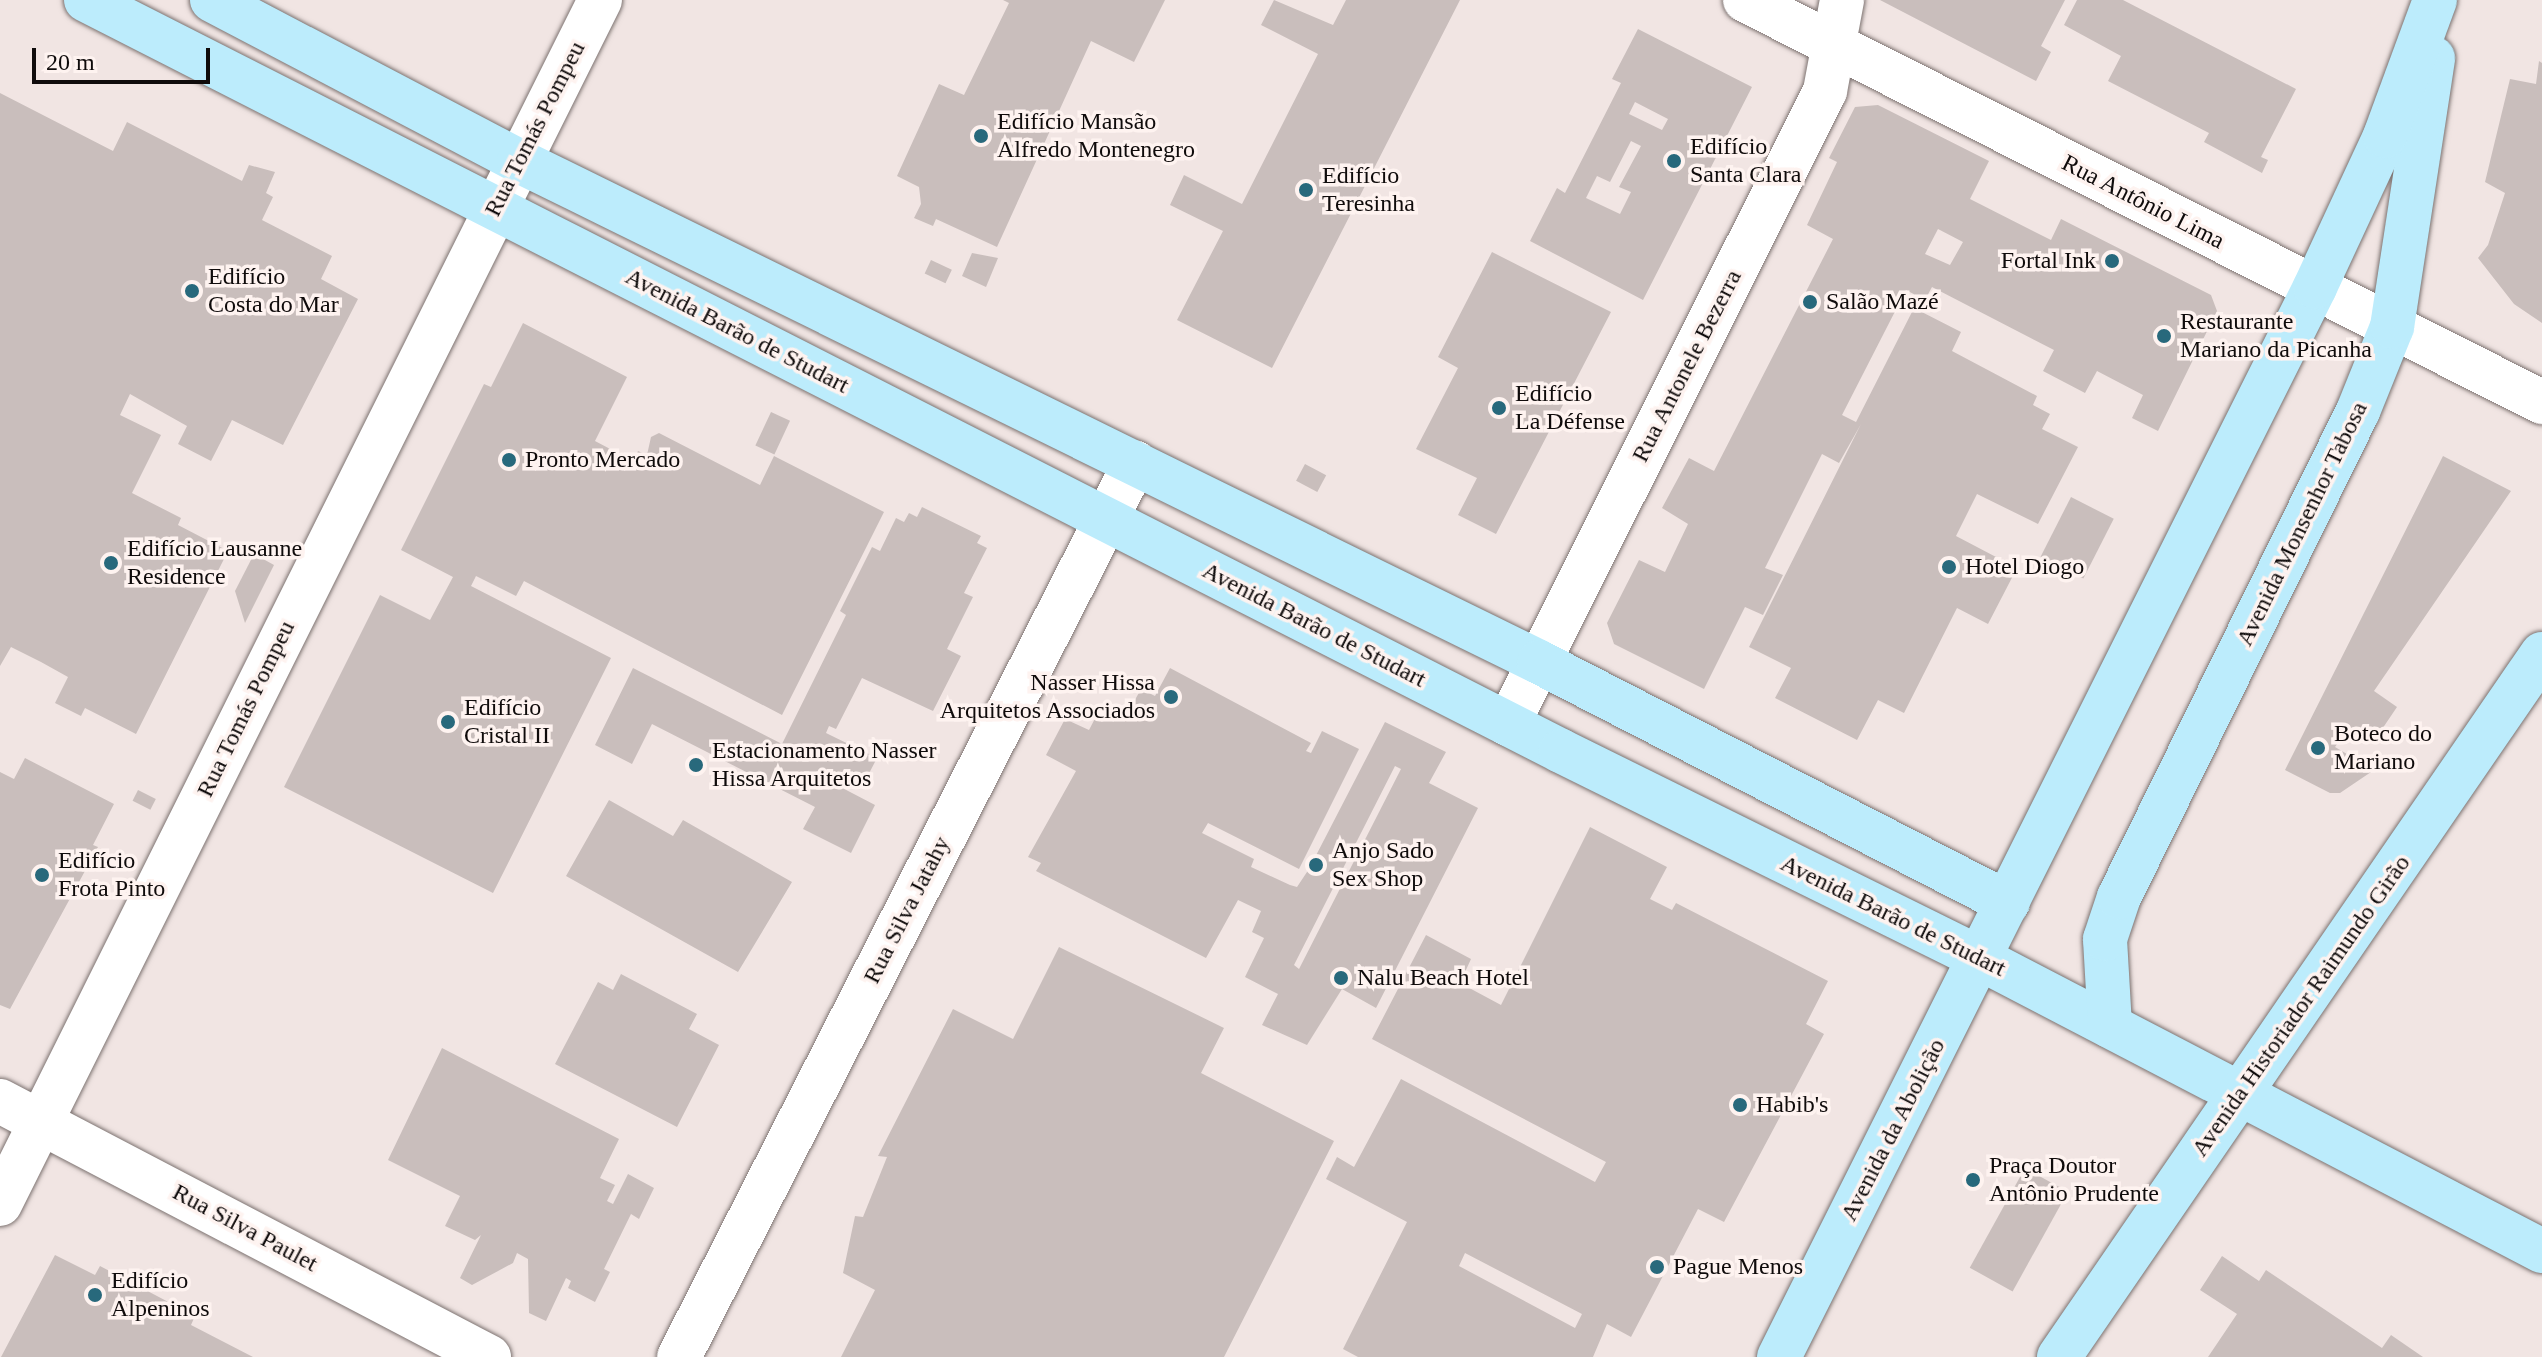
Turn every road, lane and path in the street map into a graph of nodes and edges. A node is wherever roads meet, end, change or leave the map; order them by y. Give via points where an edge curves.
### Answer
1 (86, 0) edge
2 (212, 0) edge
3 (600, 0) edge
4 (1745, 0) edge
5 (1842, 0) edge
6 (2435, 0) edge
7 (2442, 0) edge
8 (1832, 46) junction
9 (519, 161) junction
10 (495, 208) junction
11 (2315, 287) junction
12 (2392, 327) junction
13 (2542, 402) edge
14 (1135, 463) junction
15 (1107, 518) junction
16 (2542, 654) edge
17 (1539, 662) junction
18 (1508, 724) junction
19 (2008, 903) junction
20 (1979, 958) junction
21 (2110, 1026) junction
22 (2240, 1094) junction
23 (0, 1101) edge
24 (42, 1122) junction
25 (0, 1204) edge
26 (2542, 1251) edge
27 (489, 1357) edge
28 (679, 1357) edge
29 (1779, 1357) edge
30 (2059, 1357) edge

1 - 10 main road, Avenida Barão de Studart
2 - 9 main road
3 - 9 street, Rua Tomás Pompeu
4 - 8 street, Rua Antônio Lima
5 - 8 street, Rua Antonele Bezerra
6 - 11 main road via 2385,136
7 - 12 main road, Avenida Monsenhor Tabosa
8 - 11 street, Rua Antônio Lima
8 - 17 street, Rua Antonele Bezerra via 1819,104
9 - 10 street, Rua Tomás Pompeu
9 - 14 main road
10 - 15 main road, Avenida Barão de Studart
10 - 24 street, Rua Tomás Pompeu
11 - 12 street, Rua Antônio Lima
11 - 19 main road
12 - 13 street, Rua Antônio Lima
12 - 21 main road, Avenida Monsenhor Tabosa via 2358,411 2119,897 2105,939
14 - 15 street, Rua Silva Jatahy
14 - 17 main road
15 - 18 main road, Avenida Barão de Studart
15 - 28 street, Rua Silva Jatahy
16 - 22 main road, Avenida Historiador Raimundo Girão
17 - 18 street, Rua Antonele Bezerra
17 - 19 main road
18 - 20 main road, Avenida Barão de Studart
19 - 20 main road, Avenida da Abolição
20 - 21 main road, Avenida Barão de Studart
20 - 29 main road, Avenida da Abolição
21 - 22 main road, Avenida Barão de Studart
22 - 26 main road, Avenida Barão de Studart
22 - 30 main road, Avenida Historiador Raimundo Girão
23 - 24 street, Rua Silva Paulet
24 - 25 street, Rua Tomás Pompeu
24 - 27 street, Rua Silva Paulet

